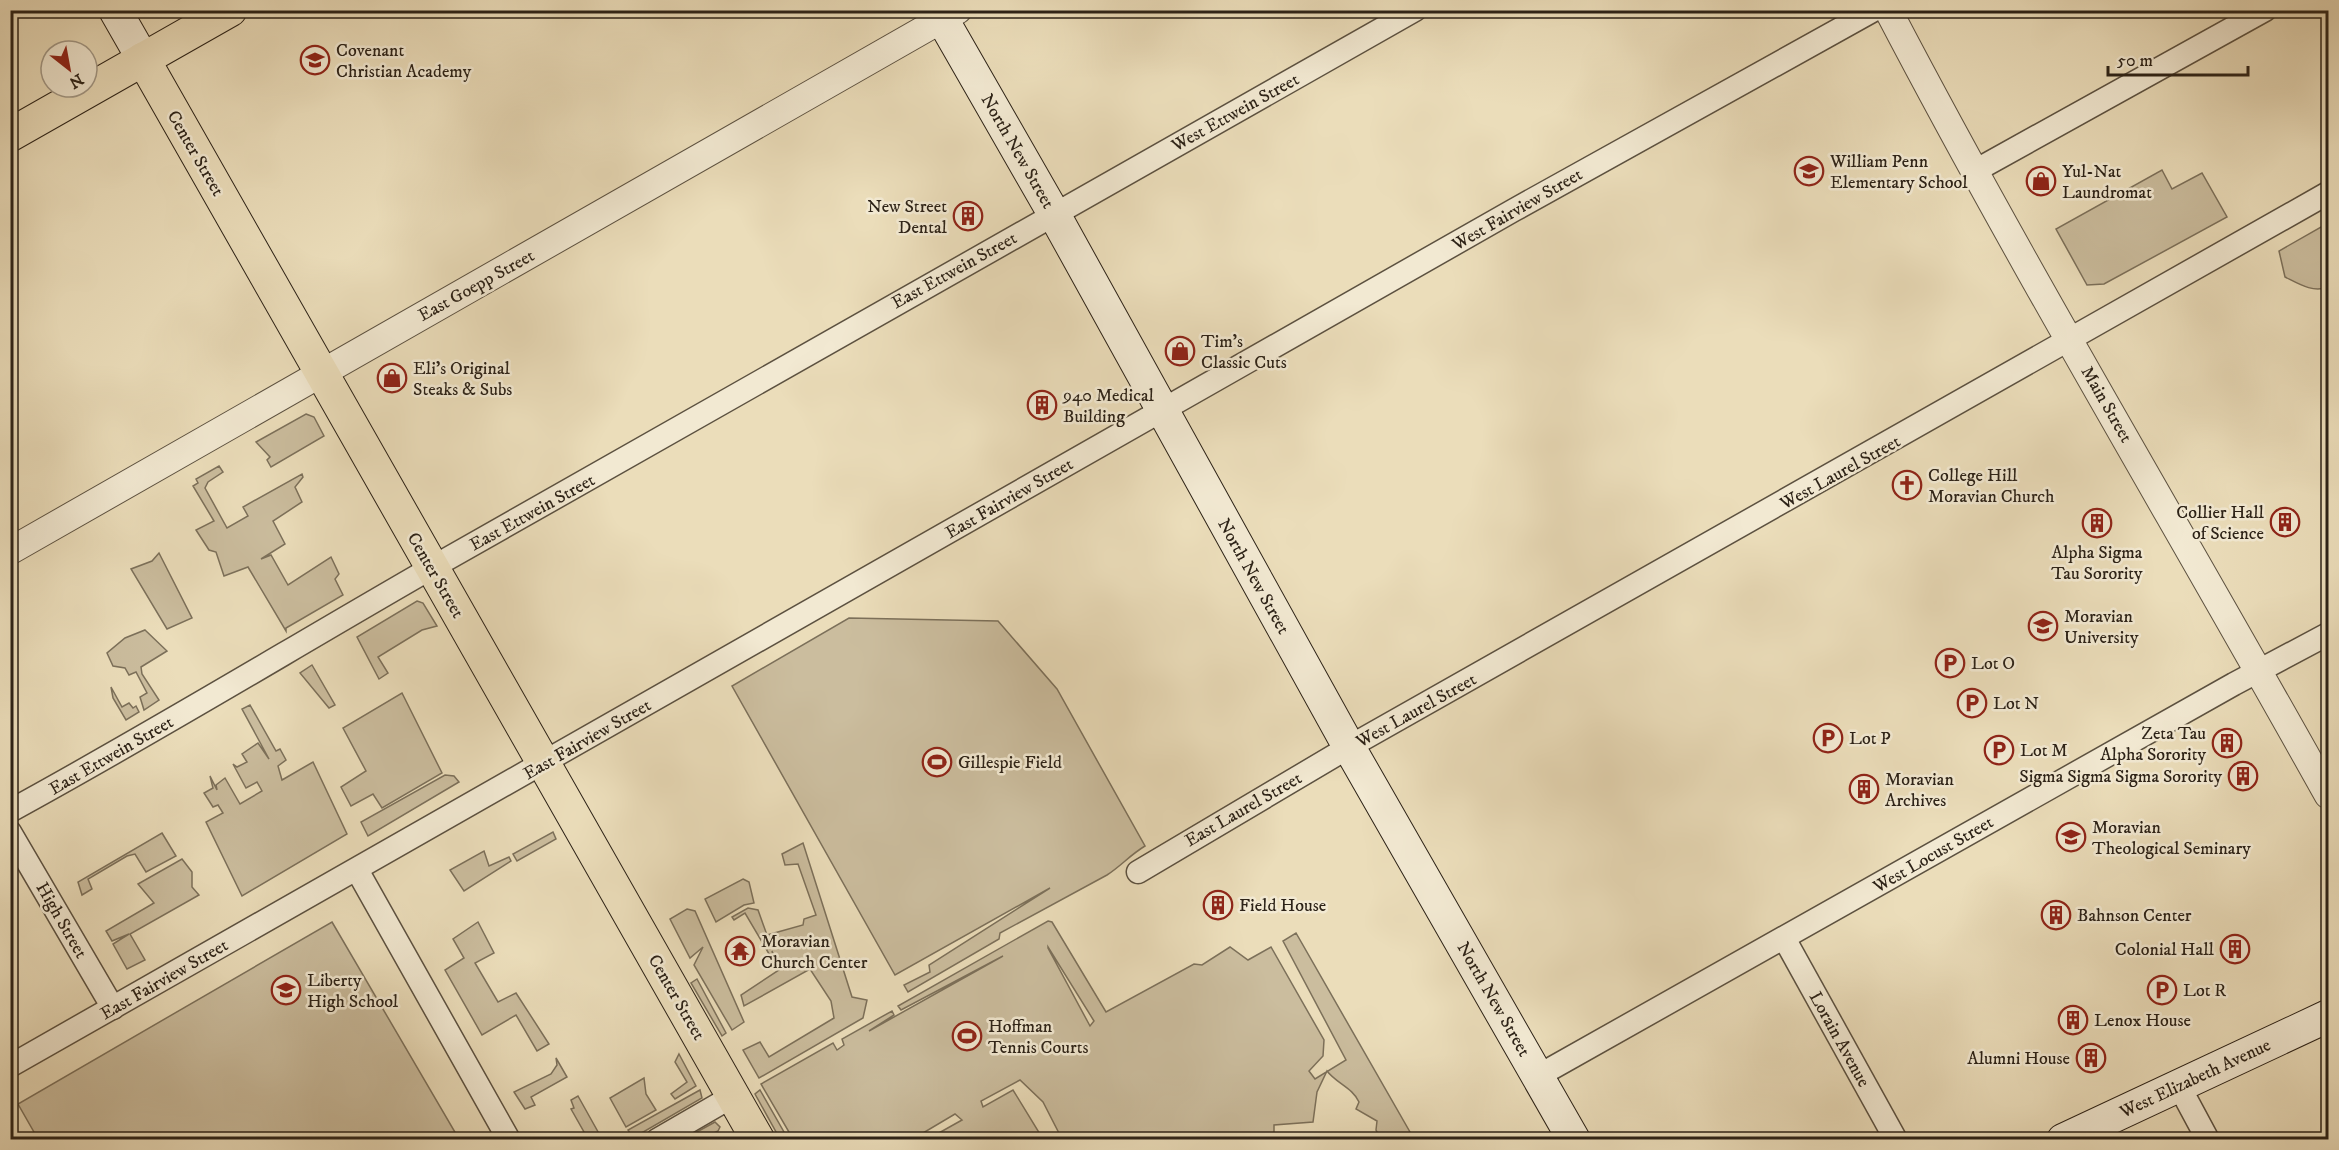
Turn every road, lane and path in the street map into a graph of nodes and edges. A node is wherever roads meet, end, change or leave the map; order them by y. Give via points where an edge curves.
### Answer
1 (115, 10) edge
2 (230, 10) edge
3 (1415, 10) edge
4 (1874, 10) edge
5 (1888, 10) edge
6 (2265, 10) edge
7 (946, 13) edge
8 (143, 59) junction
9 (10, 135) edge
10 (1973, 172) junction
11 (2328, 193) edge
12 (1054, 214) junction
13 (2070, 340) junction
14 (320, 373) junction
15 (1162, 410) junction
16 (10, 551) edge
17 (432, 568) junction
18 (2328, 634) edge
19 (2259, 670) junction
20 (1349, 747) junction
21 (542, 764) junction
22 (2328, 795) edge
23 (10, 811) edge
24 (10, 832) edge
25 (357, 870) junction
26 (1138, 872) dead end
27 (1784, 938) junction
28 (113, 1008) junction
29 (2328, 1016) edge
30 (10, 1066) edge
31 (1538, 1076) junction
32 (2179, 1086) junction
33 (734, 1096) junction
34 (509, 1140) edge
35 (657, 1140) edge
36 (758, 1140) edge
37 (1574, 1140) edge
38 (1896, 1140) edge
39 (2063, 1140) edge
40 (2208, 1140) edge

1 - 8 main road, Center Street
2 - 8 main road
3 - 12 street, West Ettwein Street
4 - 15 street, West Fairview Street
5 - 10 street, Main Street
6 - 10 street
7 - 12 main road, North New Street
7 - 14 street, East Goepp Street
8 - 9 main road
8 - 14 main road, Center Street
10 - 13 street, Main Street
11 - 13 street, West Laurel Street
12 - 15 main road, North New Street
12 - 17 street, East Ettwein Street
13 - 19 street, Main Street
13 - 20 street, West Laurel Street
14 - 16 street, East Goepp Street
14 - 17 main road, Center Street
15 - 20 main road, North New Street
15 - 21 street, East Fairview Street
17 - 21 main road, Center Street
17 - 23 street, East Ettwein Street
18 - 19 street, West Locust Street
19 - 22 street, Main Street
19 - 27 street, West Locust Street
20 - 26 street, East Laurel Street
20 - 31 main road, North New Street
21 - 25 street, East Fairview Street
21 - 33 main road, Center Street
24 - 28 street, High Street
25 - 28 street, East Fairview Street
25 - 34 street
27 - 31 street, West Locust Street
27 - 38 street, Lorain Avenue
28 - 30 street, East Fairview Street
29 - 32 main road, West Elizabeth Avenue
31 - 37 main road, North New Street
32 - 39 main road, West Elizabeth Avenue
32 - 40 street
33 - 35 street
33 - 36 main road, Center Street

